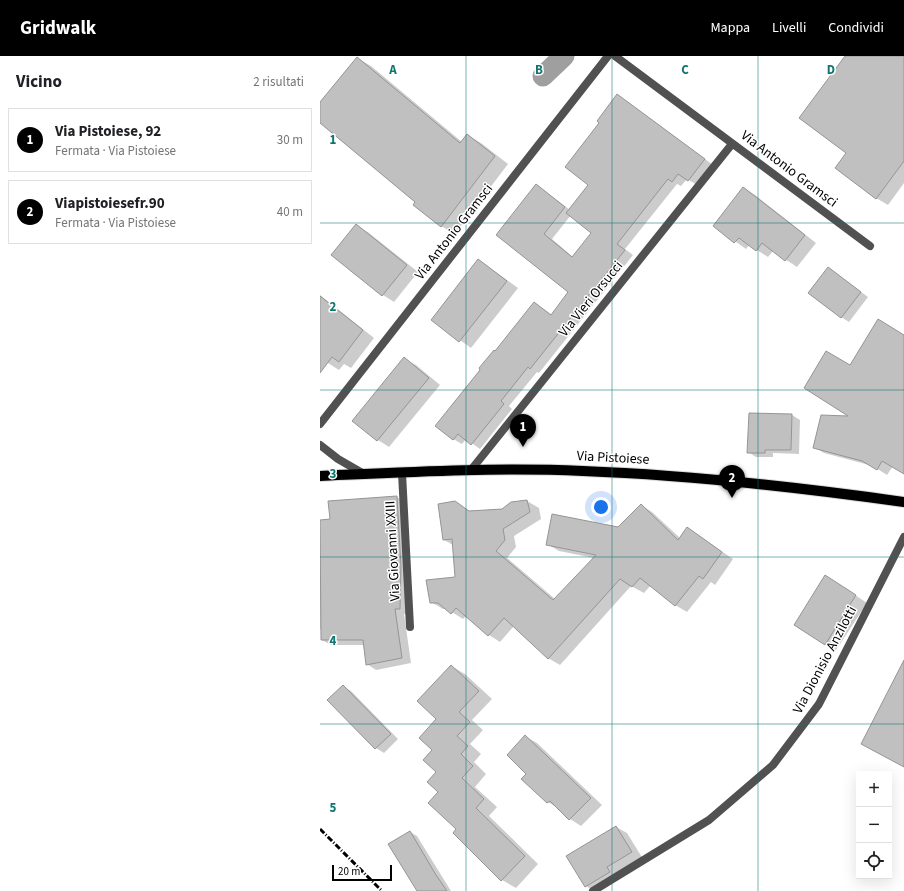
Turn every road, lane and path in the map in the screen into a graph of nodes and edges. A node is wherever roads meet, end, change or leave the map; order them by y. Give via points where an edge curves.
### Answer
1 (608, 56) edge
2 (615, 56) edge
3 (732, 144) junction
4 (870, 246) dead end
5 (320, 424) edge
6 (320, 445) edge
7 (471, 470) junction
8 (402, 472) junction
9 (364, 474) junction
10 (320, 476) edge
11 (904, 502) edge
12 (904, 537) edge
13 (410, 627) dead end
14 (593, 891) edge

1 - 5 street, Via Antonio Gramsci
2 - 3 street, Via Antonio Gramsci
3 - 4 street, Via Antonio Gramsci
3 - 7 street, Via Vieri Orsucci
6 - 9 street
7 - 8 main road, Via Pistoiese
7 - 11 main road, Via Pistoiese via 582,471 677,476 789,486
8 - 9 main road, Via Pistoiese
8 - 13 street, Via Giovanni XXIII
9 - 10 main road, Via Pistoiese
12 - 14 street, Via Dionisio Anzilotti via 819,704 773,764 709,820

